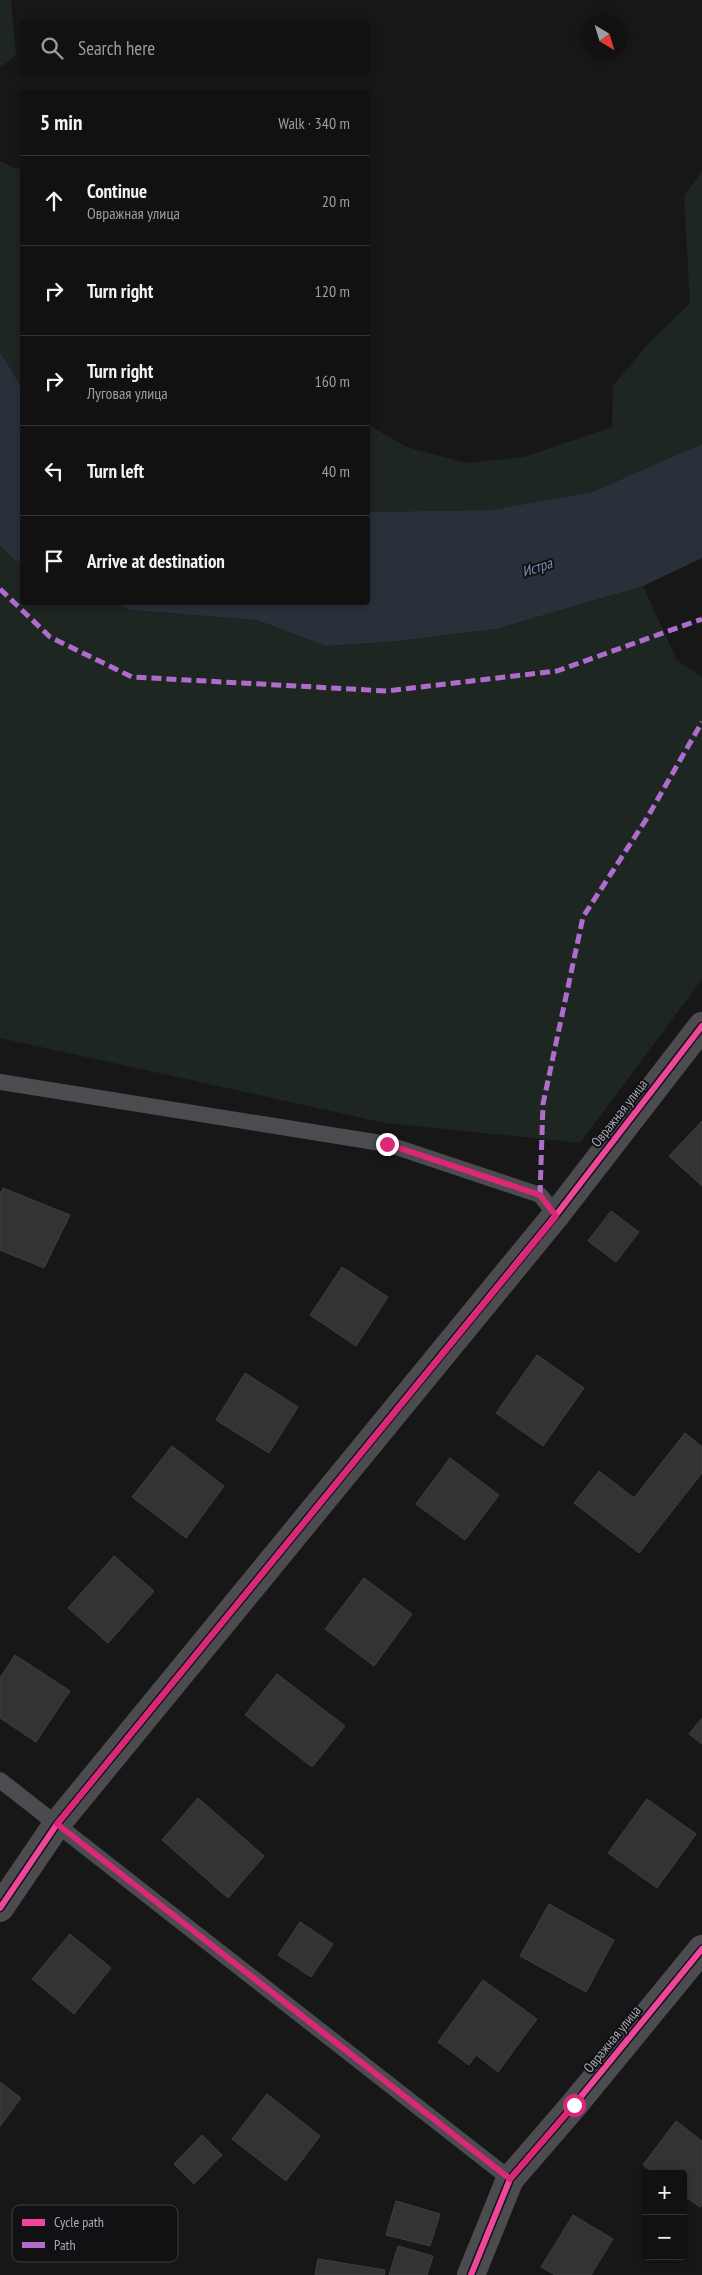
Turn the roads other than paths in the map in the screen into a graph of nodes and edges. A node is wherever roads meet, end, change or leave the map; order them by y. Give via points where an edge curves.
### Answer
1 (702, 1026) edge
2 (0, 1082) edge
3 (556, 1216) junction
4 (0, 1780) edge
5 (57, 1824) junction
6 (0, 1908) edge
7 (702, 1948) edge
8 (510, 2179) junction
9 (471, 2275) edge

1 - 3 street, Овражная улица
2 - 3 lane via 387,1144 540,1195
3 - 5 street, Овражная улица
4 - 5 lane
5 - 6 street, Овражная улица
5 - 8 lane
7 - 8 street, Овражная улица
8 - 9 street, Овражная улица

